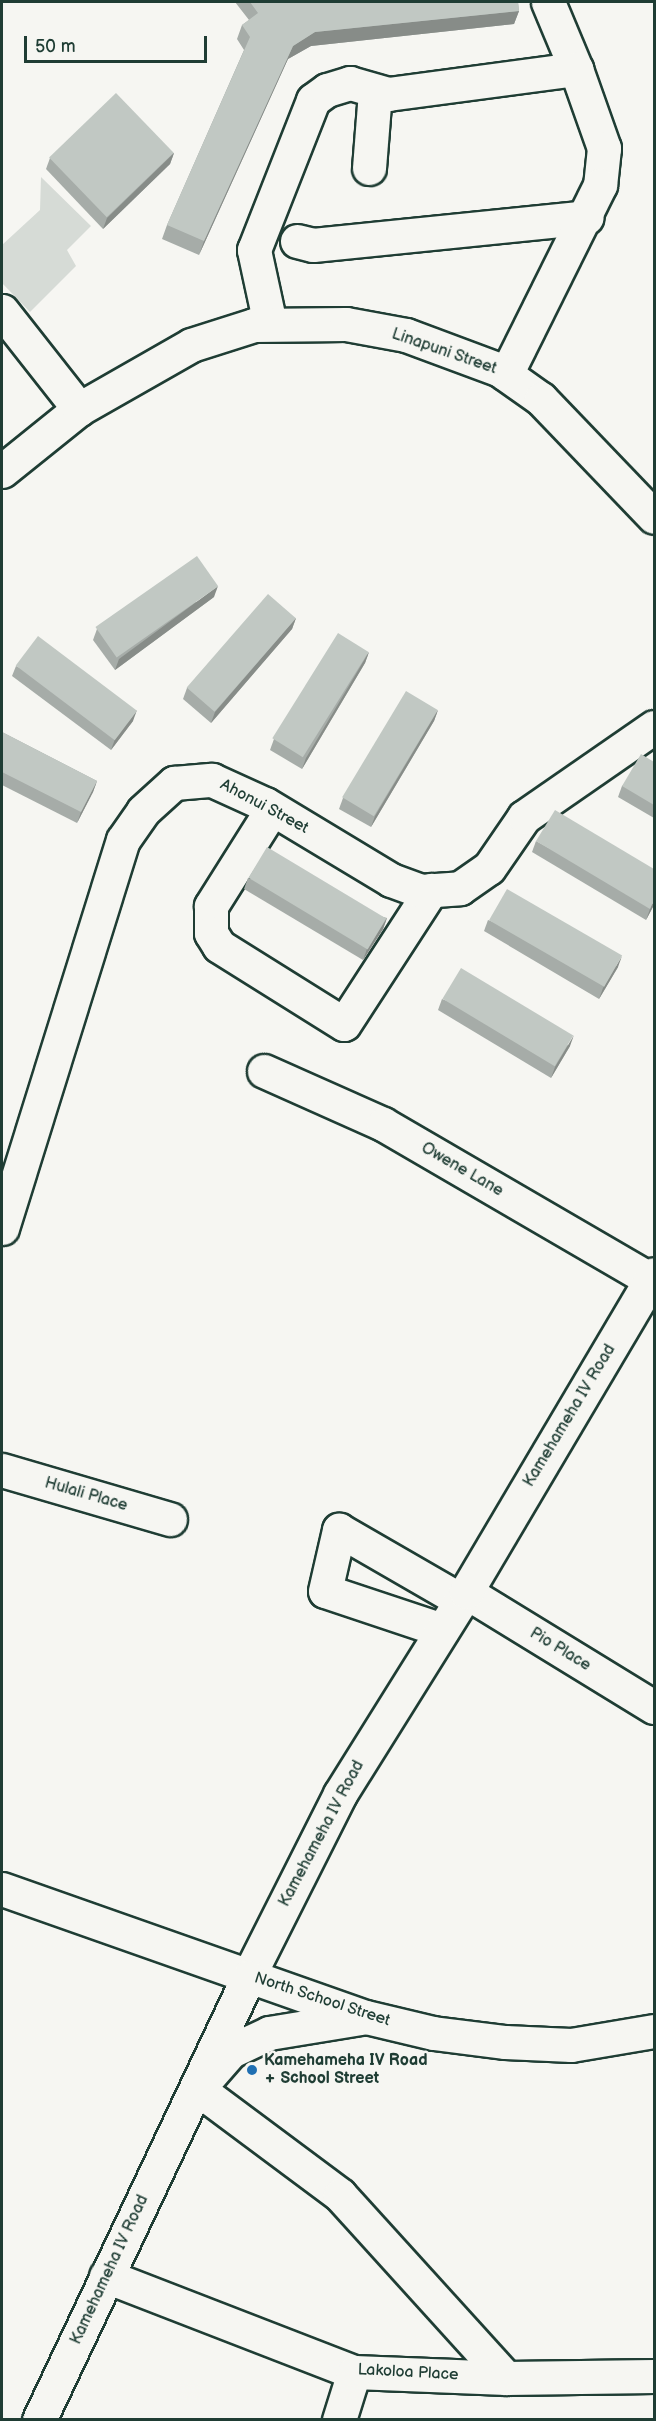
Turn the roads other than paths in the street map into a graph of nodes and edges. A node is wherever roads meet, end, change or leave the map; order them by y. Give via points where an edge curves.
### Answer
1 (548, 2) edge
2 (576, 69) junction
3 (375, 91) junction
4 (369, 168) dead end
5 (587, 217) junction
6 (297, 241) dead end
7 (2, 311) edge
8 (270, 324) junction
9 (506, 374) junction
10 (79, 409) junction
11 (2, 471) edge
12 (654, 517) edge
13 (654, 727) edge
14 (272, 809) junction
15 (431, 890) junction
16 (264, 1071) dead end
17 (2, 1228) edge
18 (653, 1279) edge
19 (2, 1470) edge
20 (170, 1519) dead end
21 (463, 1596) junction
22 (442, 1629) junction
23 (654, 1707) edge
24 (2, 1889) edge
25 (248, 1977) junction
26 (366, 2017) junction
27 (654, 2031) edge
28 (198, 2089) junction
29 (106, 2276) junction
30 (354, 2372) junction
31 (654, 2376) edge
32 (506, 2378) junction
33 (39, 2420) edge
34 (339, 2420) edge

1 - 2 street
2 - 3 street via 388,94
2 - 5 street via 604,148 599,191
3 - 4 street
3 - 8 street via 350,83 313,100 254,250
5 - 6 street via 313,244
5 - 9 street
7 - 10 street
8 - 9 street, Linapuni Street via 346,324 406,335
8 - 10 street, Linapuni Street via 191,345
9 - 12 street, Linapuni Street via 549,406
10 - 11 street, Linapuni Street
13 - 15 street, Ahonui Street via 524,817 489,868 460,888
14 - 15 street, Ahonui Street via 391,880
14 - 15 street via 211,906 211,933 219,946 344,1024
14 - 17 street, Ahonui Street via 212,780 174,783 143,811 123,840
16 - 18 street, Owene Lane via 382,1124
18 - 21 street, Kamehameha IV Road
19 - 20 street, Hulali Place
21 - 22 street, Kamehameha IV Road
21 - 22 street, Pio Place via 339,1530 325,1591
21 - 23 street, Pio Place
22 - 25 street, Kamehameha IV Road via 340,1794
24 - 25 street, North School Street
25 - 26 street, North School Street
25 - 28 street, Kamehameha IV Road
26 - 27 street, North School Street via 505,2042 571,2045
26 - 28 street via 269,2033 231,2051
28 - 29 street, Kamehameha IV Road
28 - 32 street via 340,2195
29 - 30 street, Lakoloa Place
29 - 33 street, Kamehameha IV Road
30 - 32 street, Lakoloa Place
30 - 34 street
31 - 32 street, Lakoloa Place

